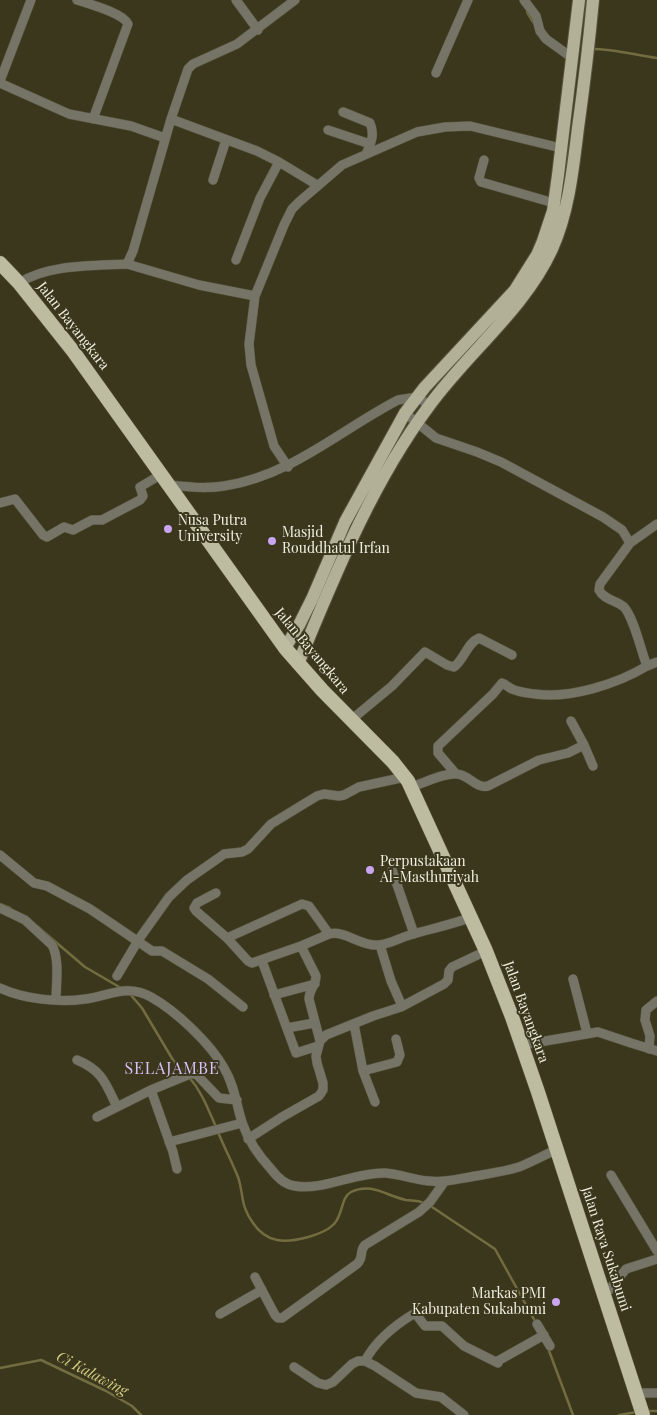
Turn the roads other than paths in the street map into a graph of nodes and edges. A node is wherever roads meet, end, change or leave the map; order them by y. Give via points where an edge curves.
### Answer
1 (31, 0) edge
2 (77, 0) edge
3 (236, 0) edge
4 (295, 0) edge
5 (468, 0) edge
6 (524, 0) edge
7 (579, 0) edge
8 (593, 0) edge
9 (258, 30) junction
10 (571, 57) junction
11 (436, 73) dead end
12 (0, 82) edge
13 (343, 112) dead end
14 (93, 119) junction
15 (171, 119) junction
16 (328, 130) dead end
17 (165, 138) junction
18 (226, 140) junction
19 (370, 144) junction
20 (562, 148) junction
21 (366, 154) junction
22 (484, 160) dead end
23 (279, 162) junction
24 (213, 180) dead end
25 (317, 185) junction
26 (554, 203) junction
27 (236, 260) dead end
28 (0, 263) edge
29 (127, 264) junction
30 (18, 283) junction
31 (255, 296) junction
32 (417, 397) junction
33 (429, 405) junction
34 (405, 412) junction
35 (416, 424) junction
36 (288, 466) junction
37 (166, 480) junction
38 (0, 503) edge
39 (657, 524) edge
40 (630, 542) junction
41 (285, 648) junction
42 (512, 655) dead end
43 (657, 662) edge
44 (298, 664) junction
45 (647, 666) junction
46 (351, 720) junction
47 (571, 722) dead end
48 (584, 745) junction
49 (593, 766) dead end
50 (456, 774) junction
51 (408, 782) junction
52 (0, 855) edge
53 (392, 870) dead end
54 (216, 893) dead end
55 (0, 908) edge
56 (470, 918) junction
57 (329, 934) junction
58 (414, 934) junction
59 (227, 938) junction
60 (138, 940) junction
61 (380, 945) junction
62 (301, 946) junction
63 (486, 951) junction
64 (262, 960) junction
65 (117, 976) dead end
66 (573, 979) dead end
67 (315, 984) junction
68 (0, 988) edge
69 (274, 996) junction
70 (56, 1000) junction
71 (657, 1001) edge
72 (402, 1006) junction
73 (243, 1007) dead end
74 (314, 1023) junction
75 (354, 1024) junction
76 (287, 1028) junction
77 (587, 1033) junction
78 (396, 1039) dead end
79 (319, 1043) junction
80 (522, 1045) junction
81 (653, 1050) edge
82 (77, 1060) dead end
83 (363, 1071) junction
84 (151, 1090) junction
85 (538, 1092) joint
86 (237, 1100) junction
87 (376, 1102) dead end
88 (117, 1107) junction
89 (97, 1117) dead end
90 (242, 1123) junction
91 (248, 1139) junction
92 (169, 1142) junction
93 (556, 1150) junction
94 (177, 1169) dead end
95 (611, 1175) dead end
96 (445, 1182) junction
97 (657, 1251) edge
98 (657, 1259) edge
99 (256, 1277) dead end
100 (262, 1290) junction
101 (603, 1294) junction
102 (220, 1314) dead end
103 (537, 1324) dead end
104 (544, 1335) junction
105 (550, 1346) dead end
106 (365, 1361) junction
107 (294, 1367) dead end
108 (657, 1393) edge
109 (636, 1395) junction
110 (464, 1415) edge
111 (643, 1415) edge

1 - 12 street
2 - 14 street via 98,6 128,24
3 - 9 street
4 - 9 street
5 - 11 street
6 - 10 street via 536,16 546,39
7 - 10 main road
8 - 33 main road via 573,168 565,212 552,249 527,292
9 - 15 street via 189,68
10 - 20 main road
12 - 14 street via 69,114
13 - 19 street via 371,124 373,135
14 - 17 street via 131,126
15 - 17 street
15 - 18 street
16 - 19 street
17 - 29 street
18 - 23 street
18 - 24 street
19 - 21 street
20 - 21 street via 461,126 417,132
20 - 26 main road
21 - 25 street via 342,165
22 - 26 street via 479,178 481,182
23 - 25 street
23 - 27 street via 260,198
25 - 31 street via 288,217
26 - 32 main road via 543,241 515,290
28 - 30 highway, Jalan Bayangkara
29 - 30 street via 52,270 28,276
29 - 31 street via 199,285
30 - 37 highway, Jalan Bayangkara via 69,345
31 - 36 street via 249,344 251,366 274,446
32 - 33 street
32 - 34 main road
32 - 36 street via 390,404
33 - 35 main road
34 - 35 street
34 - 41 main road via 346,522 312,600
35 - 40 street via 436,438 500,462 603,517 622,530
35 - 44 main road via 356,529
36 - 37 street via 258,478 222,486 194,487
37 - 38 street via 141,486 139,489 143,496 140,500 100,520 92,520 73,530 62,527 46,537 15,499
37 - 41 highway, Jalan Bayangkara
39 - 40 street
40 - 45 street via 599,590 606,598 622,605 629,614
41 - 44 highway, Jalan Bayangkara
42 - 46 street via 479,638 473,641 454,667 425,652 392,686
43 - 45 street
44 - 46 highway, Jalan Bayangkara
45 - 50 street via 630,676 562,694 535,694 511,689 502,683 438,746 438,753
46 - 51 highway, Jalan Bayangkara
47 - 48 street
48 - 49 street
48 - 50 street via 561,756 539,760 484,788
50 - 51 street
51 - 56 highway, Jalan Bayangkara
51 - 60 street via 359,787 344,795 324,794 288,812 266,828 248,849 223,855 185,882 169,897
52 - 60 street via 34,883 47,886 90,909
53 - 58 street
54 - 59 street via 196,903 194,908
55 - 70 street via 25,920 52,945 56,964
56 - 58 street
56 - 63 highway, Jalan Bayangkara
57 - 59 street via 309,906 302,904
57 - 61 street
57 - 62 street
58 - 61 street
59 - 64 street via 248,961
60 - 65 street
60 - 73 street via 152,951 162,951 208,978
61 - 72 street
62 - 64 street
62 - 67 street via 316,976
63 - 72 street via 452,967 444,984
63 - 80 highway, Jalan Bayangkara
64 - 69 street
66 - 77 street
67 - 69 street
67 - 74 street via 309,996
68 - 70 street via 20,996
69 - 76 street
70 - 86 street via 84,1000 121,991 151,997 210,1048 228,1075
71 - 81 street via 646,1010 645,1020
72 - 75 street
74 - 76 street
74 - 79 street
75 - 79 street via 326,1035
75 - 83 street
76 - 79 street via 296,1053
77 - 80 street
77 - 81 street via 602,1032
78 - 83 street via 400,1055 397,1062
79 - 91 street via 317,1063 323,1083 322,1093
80 - 85 highway, Jalan Bayangkara
82 - 88 street via 100,1074
83 - 87 street
84 - 86 street via 186,1074 196,1074 219,1098
84 - 88 street
84 - 92 street
85 - 93 highway, Jalan Raya Sukabumi
86 - 90 street
88 - 89 street
90 - 91 street
90 - 92 street
91 - 96 street via 274,1173 286,1184 294,1186 385,1173
92 - 94 street
93 - 96 street via 514,1169
93 - 101 highway, Jalan Raya Sukabumi
95 - 97 street
96 - 100 street via 424,1208 369,1242 357,1264 282,1318 275,1315
98 - 101 street via 626,1269
99 - 100 street
100 - 102 street
101 - 109 highway, Jalan Raya Sukabumi
103 - 104 street
104 - 105 street
104 - 106 street via 497,1362 464,1346 442,1326 425,1326 415,1313 382,1338
106 - 107 street via 352,1364 326,1385 318,1384
106 - 110 street via 416,1393 441,1398
108 - 109 street
109 - 111 highway, Jalan Raya Sukabumi

